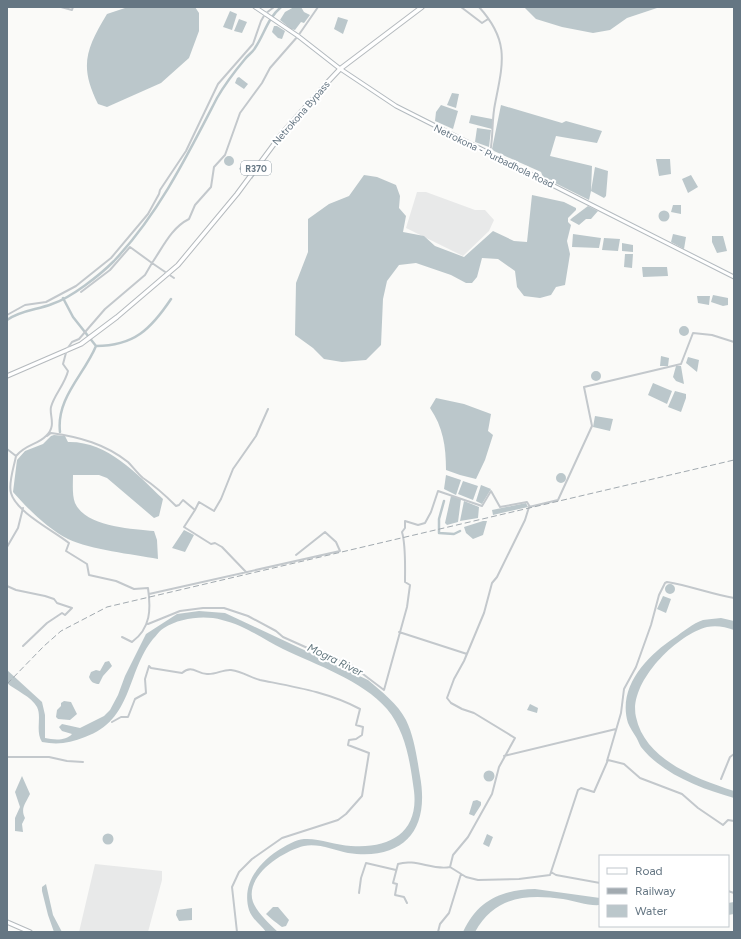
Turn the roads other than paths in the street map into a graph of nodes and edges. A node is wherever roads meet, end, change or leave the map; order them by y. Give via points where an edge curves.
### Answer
1 (61, 7) edge
2 (73, 7) edge
3 (255, 7) edge
4 (274, 7) edge
5 (318, 7) edge
6 (422, 7) edge
7 (461, 7) edge
8 (479, 7) edge
9 (261, 9) edge
10 (266, 15) junction
11 (488, 19) junction
12 (298, 36) junction
13 (340, 69) junction
14 (489, 153) junction
15 (152, 263) junction
16 (734, 277) edge
17 (174, 278) dead end
18 (81, 292) dead end
19 (7, 315) edge
20 (734, 342) edge
21 (66, 352) junction
22 (7, 376) edge
23 (268, 409) dead end
24 (46, 436) junction
25 (7, 449) edge
26 (16, 456) junction
27 (530, 507) junction
28 (23, 508) junction
29 (195, 510) junction
30 (7, 547) edge
31 (296, 555) dead end
32 (246, 572) junction
33 (7, 586) edge
34 (149, 594) junction
35 (734, 598) edge
36 (148, 624) junction
37 (399, 632) junction
38 (122, 637) dead end
39 (23, 646) dead end
40 (467, 654) junction
41 (112, 722) dead end
42 (616, 729) junction
43 (734, 754) edge
44 (7, 756) edge
45 (504, 756) junction
46 (607, 761) junction
47 (83, 762) dead end
48 (721, 779) dead end
49 (734, 821) edge
50 (450, 867) junction
51 (396, 870) junction
52 (551, 872) junction
53 (461, 874) junction
54 (599, 883) edge
55 (359, 893) dead end
56 (407, 903) dead end
57 (7, 922) edge
58 (30, 932) edge
59 (237, 932) edge
60 (438, 932) edge

1 - 2 street via 72,10
3 - 9 main road, Netrokona - Purbadhola Road
4 - 10 street
5 - 12 street
6 - 13 main road, Netrokona Bypass / R370
7 - 11 street via 482,23
8 - 11 street
9 - 10 main road, Netrokona - Purbadhola Road
10 - 12 main road, Netrokona - Purbadhola Road
10 - 19 street via 253,44 218,84 186,151 160,190 148,214 111,258 76,286 46,302 25,305
11 - 14 street via 499,37 503,69
12 - 13 main road, Netrokona - Purbadhola Road
12 - 15 street via 270,68 240,113 225,155 214,167 210,189 195,205 189,219 182,222 167,238
13 - 14 main road, Netrokona - Purbadhola Road via 396,106
13 - 21 main road, Netrokona Bypass / R370 via 283,132 237,194 178,265 94,335
14 - 16 main road, Netrokona - Purbadhola Road
15 - 17 street
15 - 18 street via 130,247 110,270
15 - 21 street via 144,275 87,328 79,339 72,342
20 - 27 street via 712,335 693,333 681,364 585,386 592,426 559,499
21 - 22 main road
21 - 24 street via 63,364 68,371 51,405 53,422
23 - 29 street via 256,436 233,468 214,511 199,502
24 - 26 street via 22,449
24 - 29 street via 51,433 68,435 101,445 160,489 176,506 183,500
25 - 26 street
26 - 28 street via 11,494
27 - 37 street via 527,502 500,507 491,491 482,506 438,491 432,512 425,523 418,525 404,521 405,528 402,532 405,548 405,582 410,586
27 - 40 street via 492,583 484,613
28 - 30 street via 18,528
28 - 34 street via 69,543 66,551 87,564 90,575 116,581 134,589 148,588
29 - 32 street via 184,528 211,544 215,543 222,547
31 - 32 street via 325,532 336,542 340,551
32 - 34 street
33 - 39 street via 54,599 57,603 72,608 65,615 62,614 47,623
34 - 36 street
35 - 42 street via 699,588 665,583 636,667 624,690
36 - 37 street via 180,610 224,608 248,616 282,636 351,665 384,690
36 - 38 street via 132,642
37 - 40 street
40 - 45 street via 447,698 451,703 515,736
41 - 59 street via 121,717 128,717 135,698 146,693 145,678 148,666 174,673 182,673 186,669 208,674 229,670 241,672 257,679 318,692 360,709 356,726 363,727 363,732 360,737 349,740 348,745 369,753 362,796 338,820 282,838 247,863 239,872 232,887
42 - 45 street
42 - 46 street
43 - 48 street
44 - 47 street via 49,757
45 - 50 street via 492,794 468,837 453,855
46 - 49 street via 624,764 640,778 682,794 723,825 728,820
46 - 52 street via 594,792 581,788 578,790
50 - 51 street via 439,868 406,862 398,864
50 - 53 street
51 - 55 street via 366,863 360,878
51 - 56 street via 393,883 397,884 395,895 404,896
52 - 53 street via 548,875 519,879 478,880
52 - 54 street
53 - 60 street via 449,913 440,924
57 - 58 main road

